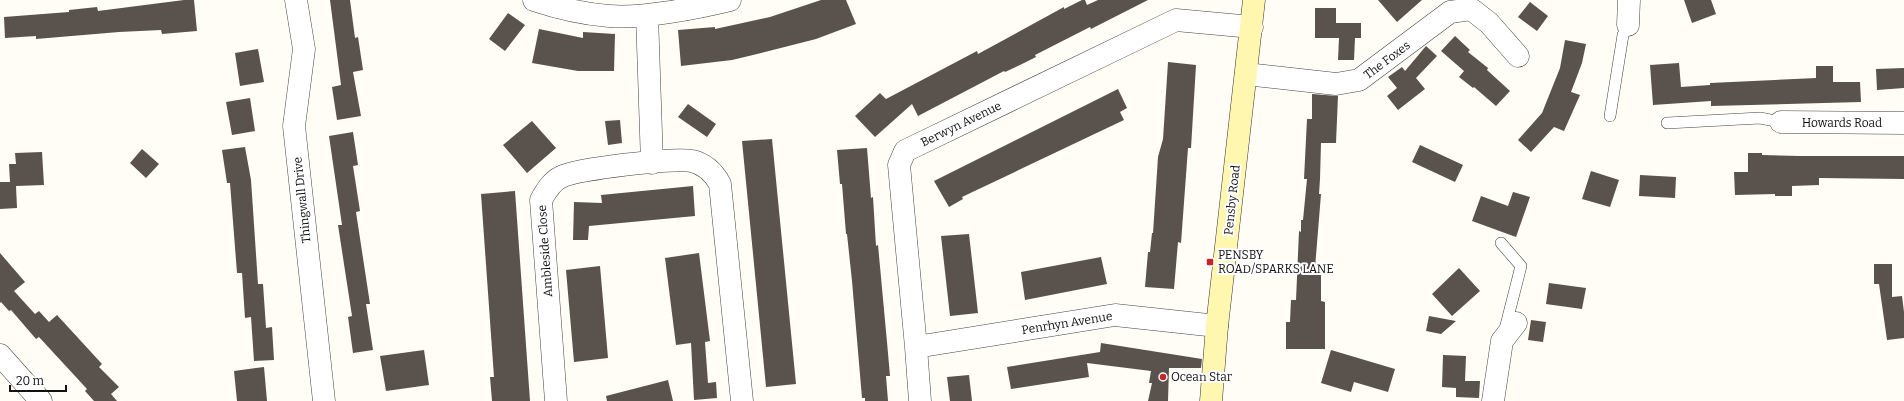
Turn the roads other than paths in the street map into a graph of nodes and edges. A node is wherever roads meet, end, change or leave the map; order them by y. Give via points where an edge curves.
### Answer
1 (296, 0) edge
2 (534, 0) edge
3 (730, 0) edge
4 (1254, 0) edge
5 (1629, 0) edge
6 (1472, 4) edge
7 (647, 15) junction
8 (1628, 25) joint
9 (1252, 27) junction
10 (1518, 56) dead end
11 (1246, 74) junction
12 (1610, 116) dead end
13 (1781, 122) joint
14 (1667, 123) dead end
15 (1904, 123) edge
16 (652, 162) junction
17 (1501, 243) dead end
18 (1516, 323) dead end
19 (1217, 326) junction
20 (1502, 341) junction
21 (916, 347) junction
22 (0, 355) edge
23 (41, 401) edge
24 (324, 401) edge
25 (556, 401) edge
26 (742, 401) edge
27 (920, 401) edge
28 (1211, 401) edge
29 (1493, 401) edge

1 - 24 street, Thingwall Drive via 304,49 294,126
2 - 7 street via 555,7 609,16
3 - 7 street
4 - 9 main road, Pensby Road
5 - 8 street
6 - 10 street, The Foxes
6 - 11 street, The Foxes via 1450,12 1359,80 1336,84
7 - 16 street
8 - 12 lane
9 - 11 main road, Pensby Road
9 - 21 street, Berwyn Avenue via 1176,20 905,151 899,165
11 - 19 main road, Pensby Road
13 - 14 lane via 1760,118
13 - 15 street, Howards Road
16 - 25 street, Ambleside Close via 561,176 548,187 541,200
16 - 26 street, Ambleside Close via 693,161 712,172 720,184
17 - 20 lane via 1522,266
18 - 20 street
19 - 21 street, Penrhyn Avenue via 1115,315
19 - 28 main road, Pensby Road
20 - 29 street
21 - 27 street, Berwyn Avenue
22 - 23 street

